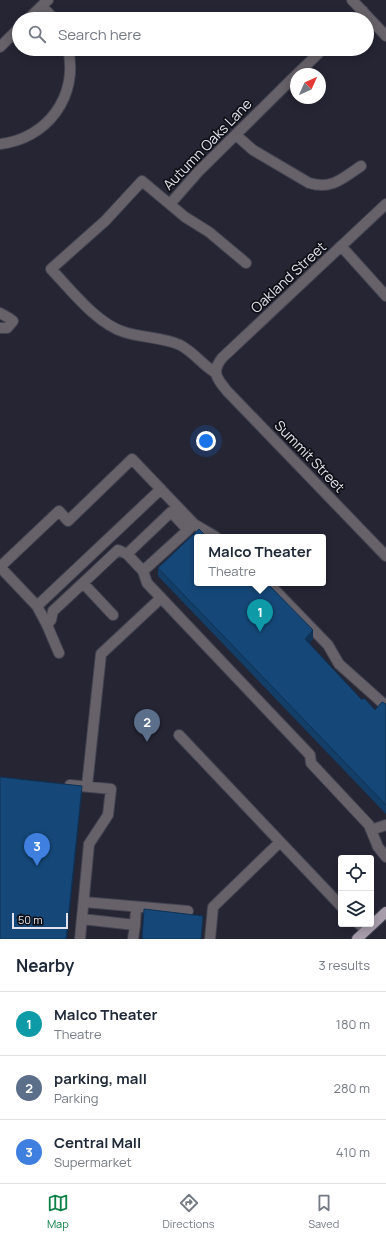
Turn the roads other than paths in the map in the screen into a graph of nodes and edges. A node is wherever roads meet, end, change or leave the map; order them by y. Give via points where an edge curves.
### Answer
1 (352, 0) edge
2 (45, 3) edge
3 (363, 11) edge
4 (35, 12) edge
5 (50, 12) edge
6 (374, 23) edge
7 (12, 35) edge
8 (386, 36) edge
9 (0, 46) edge
10 (69, 56) edge
11 (315, 56) edge
12 (302, 68) edge
13 (290, 80) edge
14 (236, 135) junction
15 (0, 144) edge
16 (361, 166) dead end
17 (170, 204) junction
18 (386, 204) edge
19 (341, 246) junction
20 (246, 263) dead end
21 (386, 296) edge
22 (0, 313) edge
23 (0, 328) edge
24 (216, 373) junction
25 (161, 489) junction
26 (192, 527) junction
27 (209, 534) edge
28 (127, 554) junction
29 (386, 556) edge
30 (143, 571) junction
31 (83, 583) junction
32 (271, 586) edge
33 (161, 598) junction
34 (37, 606) junction
35 (113, 615) dead end
36 (47, 624) junction
37 (58, 653) dead end
38 (386, 706) edge
39 (179, 735) dead end
40 (61, 784) edge
41 (87, 786) junction
42 (386, 825) edge
43 (372, 830) junction
44 (280, 842) junction
45 (386, 857) edge
46 (84, 902) junction
47 (338, 903) edge
48 (136, 907) junction
49 (188, 911) dead end
50 (386, 912) edge
51 (82, 920) junction
52 (374, 920) edge
53 (135, 925) junction
54 (363, 927) edge
55 (80, 939) edge
56 (133, 939) edge
57 (210, 939) edge
58 (357, 939) edge

1 - 3 street
2 - 4 street
2 - 5 street
6 - 8 street
7 - 9 street
10 - 15 street via 68,85 56,111 44,126 28,137
11 - 12 street, Autumn Oaks Lane
13 - 14 street, Autumn Oaks Lane
14 - 16 street via 253,150 309,183 317,185 340,181
14 - 17 street, Autumn Oaks Lane
17 - 20 street
17 - 24 street, Autumn Oaks Lane via 142,181 106,221 51,269 107,324 124,332 180,345
18 - 19 street, Oakland Street
19 - 21 street
19 - 24 street, Oakland Street via 222,358 217,365
22 - 23 street via 13,321 7,328
24 - 29 street, Summit Street via 219,382 227,391
25 - 26 street
25 - 34 street
25 - 34 street via 132,460 68,520 59,511 0,567
26 - 27 street
26 - 28 street via 172,512
26 - 30 street
28 - 30 street
28 - 31 street via 118,550
30 - 33 street via 147,583
31 - 35 street
31 - 36 street via 53,611
32 - 38 street via 328,645 339,664
33 - 41 street via 101,654
33 - 43 street via 310,755 311,763
34 - 36 street
36 - 37 street
39 - 44 street
40 - 41 street
41 - 46 street via 111,789 108,815 89,844
42 - 43 street
43 - 45 street via 378,847
44 - 47 street
44 - 57 street via 213,907
46 - 48 street
46 - 51 street
48 - 49 street
48 - 53 street
50 - 52 main road
51 - 53 street
51 - 55 street
53 - 56 street
54 - 58 main road

